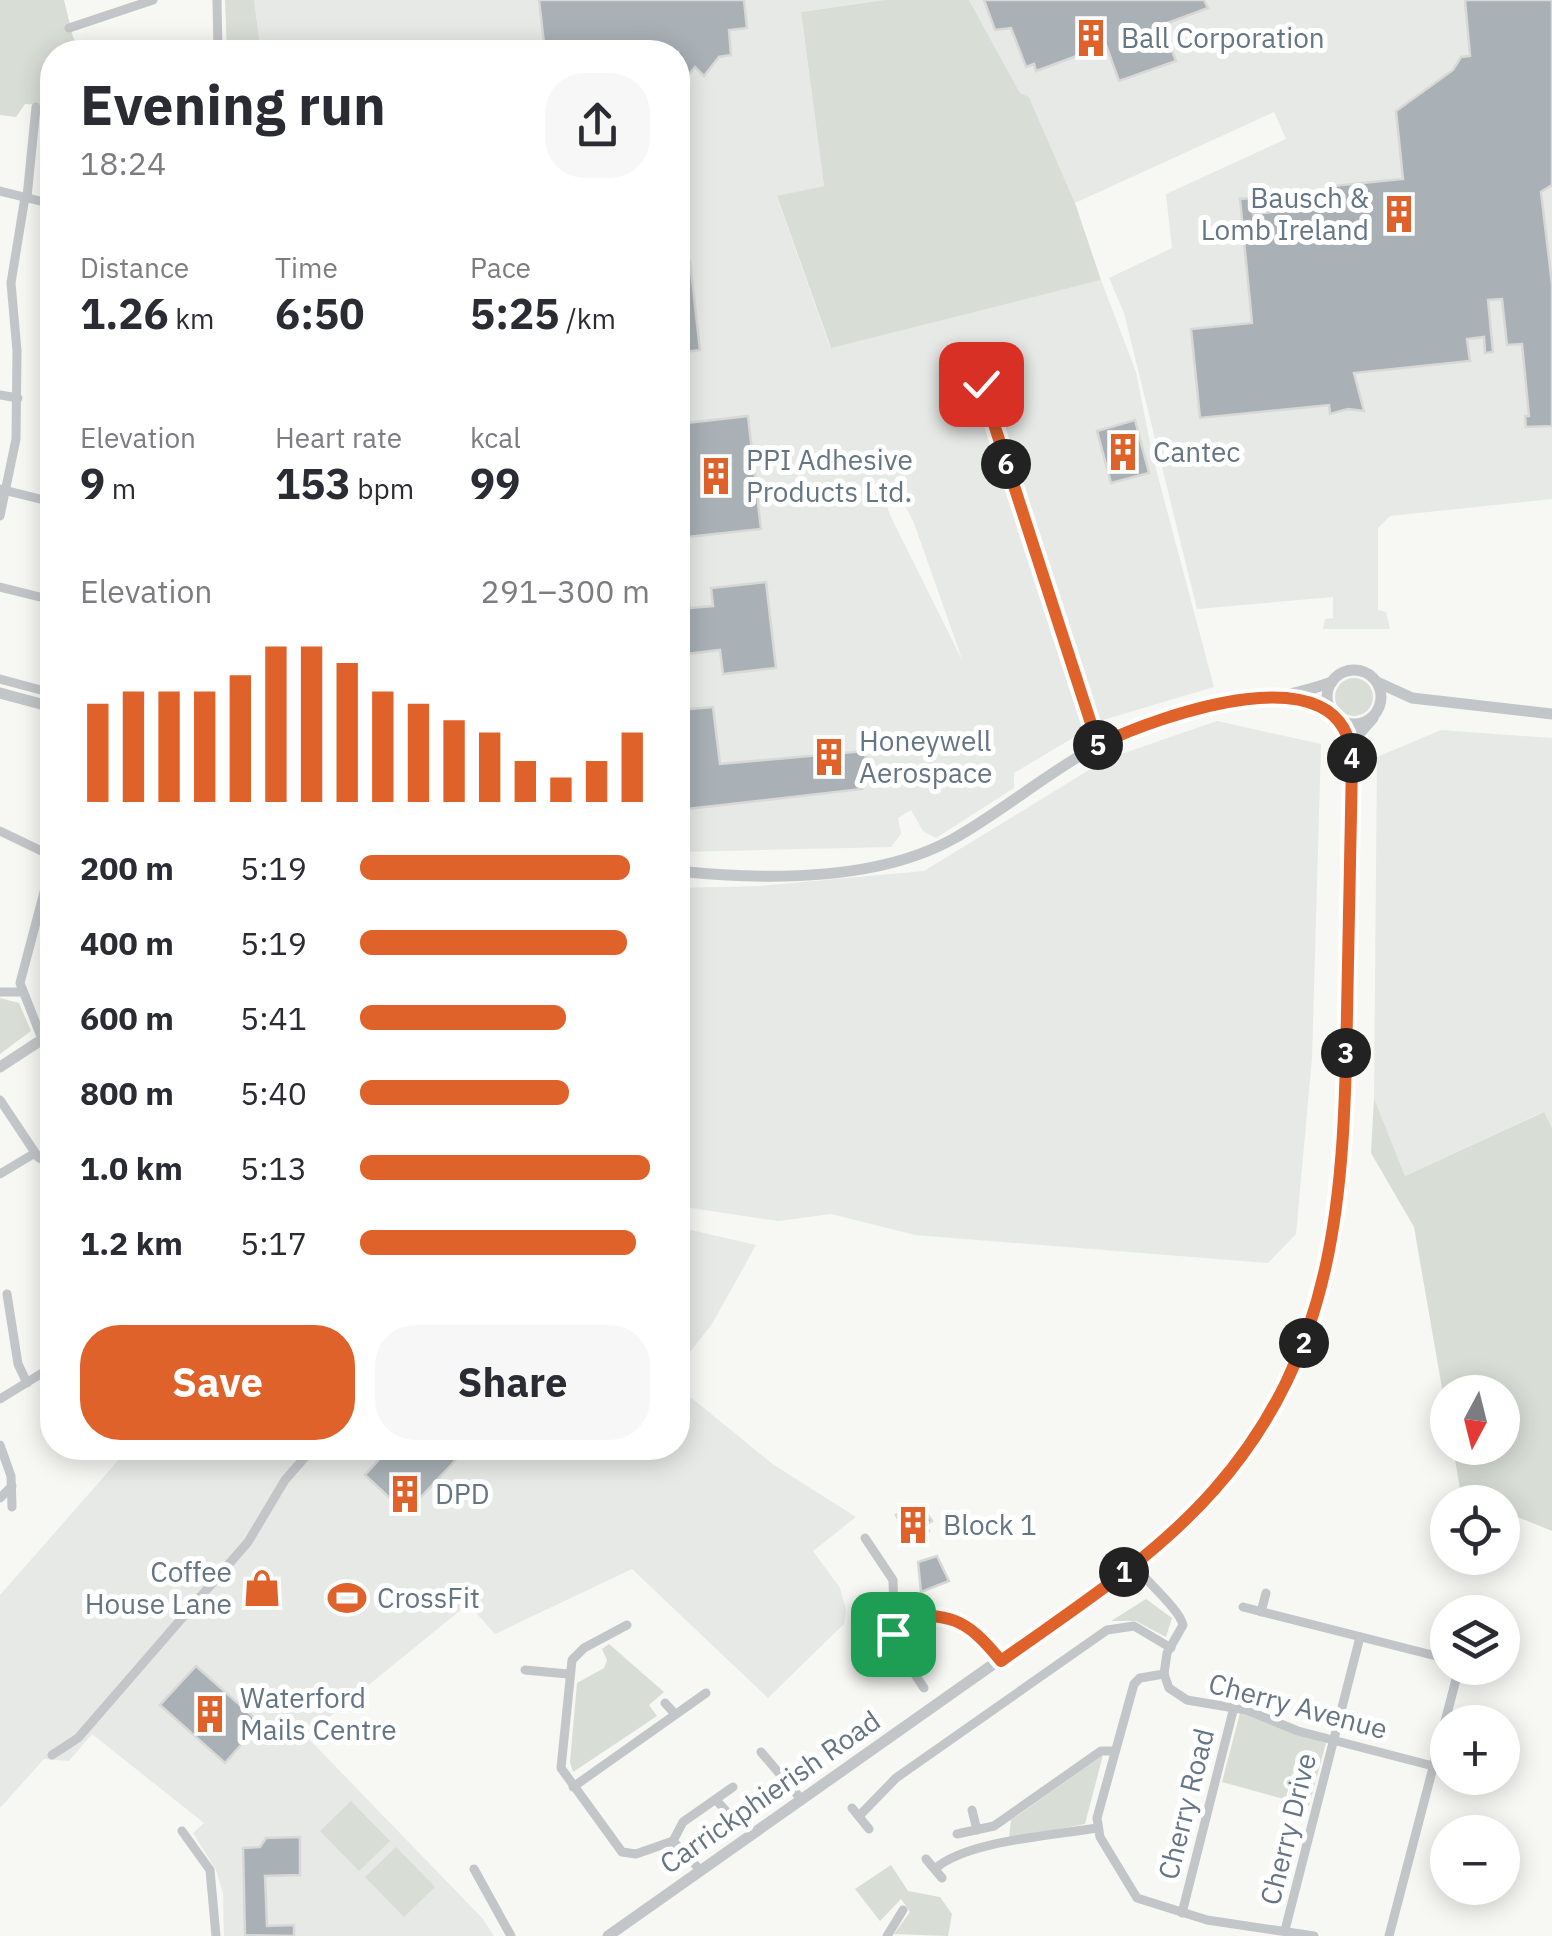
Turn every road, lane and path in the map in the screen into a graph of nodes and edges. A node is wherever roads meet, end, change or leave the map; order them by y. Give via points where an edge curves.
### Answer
1 (153, 0) edge
2 (217, 0) edge
3 (69, 28) dead end
4 (218, 40) edge
5 (36, 107) dead end
6 (0, 190) edge
7 (26, 197) junction
8 (40, 201) edge
9 (13, 306) junction
10 (0, 309) edge
11 (981, 384) dead end
12 (0, 395) edge
13 (18, 398) junction
14 (3, 490) edge
15 (40, 499) edge
16 (0, 516) edge
17 (0, 587) edge
18 (40, 597) edge
19 (0, 679) edge
20 (1332, 682) junction
21 (1377, 682) junction
22 (0, 693) edge
23 (40, 696) edge
24 (40, 698) edge
25 (1275, 698) junction
26 (1424, 700) junction
27 (1552, 714) edge
28 (1335, 716) junction
29 (1374, 716) junction
30 (1098, 745) junction
31 (1352, 763) junction
32 (0, 830) edge
33 (40, 852) edge
34 (690, 871) edge
35 (40, 920) edge
36 (0, 992) edge
37 (21, 992) junction
38 (40, 1024) edge
39 (40, 1040) edge
40 (0, 1066) edge
41 (0, 1100) edge
42 (35, 1153) junction
43 (40, 1157) edge
44 (0, 1174) edge
45 (7, 1294) dead end
46 (40, 1375) edge
47 (27, 1383) junction
48 (0, 1399) edge
49 (0, 1445) edge
50 (302, 1460) edge
51 (12, 1486) junction
52 (0, 1498) edge
53 (12, 1507) dead end
54 (865, 1538) dead end
55 (1134, 1565) junction
56 (1266, 1594) dead end
57 (1243, 1608) dead end
58 (1261, 1612) junction
59 (894, 1615) junction
60 (627, 1625) dead end
61 (1360, 1638) junction
62 (1171, 1648) junction
63 (1430, 1655) edge
64 (1001, 1661) junction
65 (523, 1670) dead end
66 (568, 1674) junction
67 (1164, 1674) junction
68 (924, 1688) dead end
69 (706, 1693) dead end
70 (665, 1703) dead end
71 (1234, 1707) junction
72 (675, 1714) junction
73 (1334, 1738) junction
74 (1115, 1751) junction
75 (762, 1752) dead end
76 (52, 1755) dead end
77 (1430, 1765) edge
78 (1430, 1781) edge
79 (573, 1787) junction
80 (733, 1787) dead end
81 (716, 1800) junction
82 (802, 1800) junction
83 (852, 1808) dead end
84 (972, 1810) dead end
85 (726, 1812) dead end
86 (859, 1816) junction
87 (1098, 1828) junction
88 (869, 1829) dead end
89 (976, 1830) junction
90 (182, 1831) dead end
91 (957, 1834) dead end
92 (673, 1841) junction
93 (926, 1858) dead end
94 (935, 1869) junction
95 (474, 1870) dead end
96 (701, 1871) junction
97 (942, 1878) dead end
98 (903, 1910) dead end
99 (1182, 1912) junction
100 (1285, 1930) junction
101 (216, 1936) edge
102 (511, 1936) edge
103 (608, 1936) edge
104 (888, 1936) edge
105 (1314, 1936) edge
106 (1389, 1936) edge

1 - 3 street
2 - 4 street
5 - 7 street
6 - 7 street
7 - 8 street
7 - 9 street via 11,276
9 - 10 street
9 - 13 street
11 - 30 street
12 - 13 street
13 - 14 street via 15,448
14 - 15 street
14 - 16 street
17 - 18 street
19 - 23 street
20 - 21 street via 1354,670
20 - 25 street
20 - 28 street via 1327,699
21 - 26 street
21 - 29 street via 1382,698
22 - 24 street
25 - 28 street via 1304,701
25 - 30 street via 1183,711
26 - 27 street
26 - 29 street via 1395,703
28 - 29 street via 1353,724
28 - 31 street, Carrickphierish Road via 1351,743
29 - 31 street, Carrickphierish Road via 1358,735
30 - 34 street via 961,834 912,857 826,871
31 - 55 street, Carrickphierish Road via 1343,1162 1328,1269 1289,1376 1248,1446 1197,1508
32 - 33 street
35 - 37 street
36 - 37 street
37 - 38 street
39 - 40 street
41 - 42 street
42 - 43 street
42 - 44 street
45 - 47 street
46 - 47 street
47 - 48 street
49 - 51 street
50 - 76 street via 237,1555 78,1738
51 - 52 street
51 - 53 street
54 - 59 street via 891,1574
55 - 62 street via 1180,1614 1182,1630
55 - 64 street, Carrickphierish Road
56 - 58 street
57 - 58 street
58 - 61 street
59 - 64 street via 959,1620
59 - 68 street via 896,1646
60 - 66 street via 578,1652
61 - 63 street
61 - 73 street, Cherry Drive
62 - 67 street
62 - 86 street via 1143,1628 1107,1630 896,1778
64 - 82 street, Carrickphierish Road
65 - 66 street
66 - 79 street via 560,1762
67 - 71 street, Cherry Avenue via 1178,1696
67 - 74 street via 1134,1684
69 - 72 street
70 - 72 street
71 - 73 street, Cherry Avenue
71 - 99 street, Cherry Road
72 - 79 street
73 - 77 street, Cherry Avenue
73 - 100 street, Cherry Drive
74 - 87 street
74 - 89 street via 1101,1751 994,1826
75 - 82 street
78 - 106 street
79 - 92 street via 622,1852
80 - 81 street
81 - 85 street
81 - 92 street via 683,1822
82 - 96 street, Carrickphierish Road
83 - 86 street
84 - 89 street
86 - 88 street
87 - 94 street via 975,1851
87 - 99 street via 1131,1893
89 - 91 street
90 - 101 street via 212,1876
92 - 96 street
93 - 94 street
94 - 97 street
95 - 102 street
96 - 103 street, Carrickphierish Road
98 - 104 street
99 - 100 street
100 - 105 street

